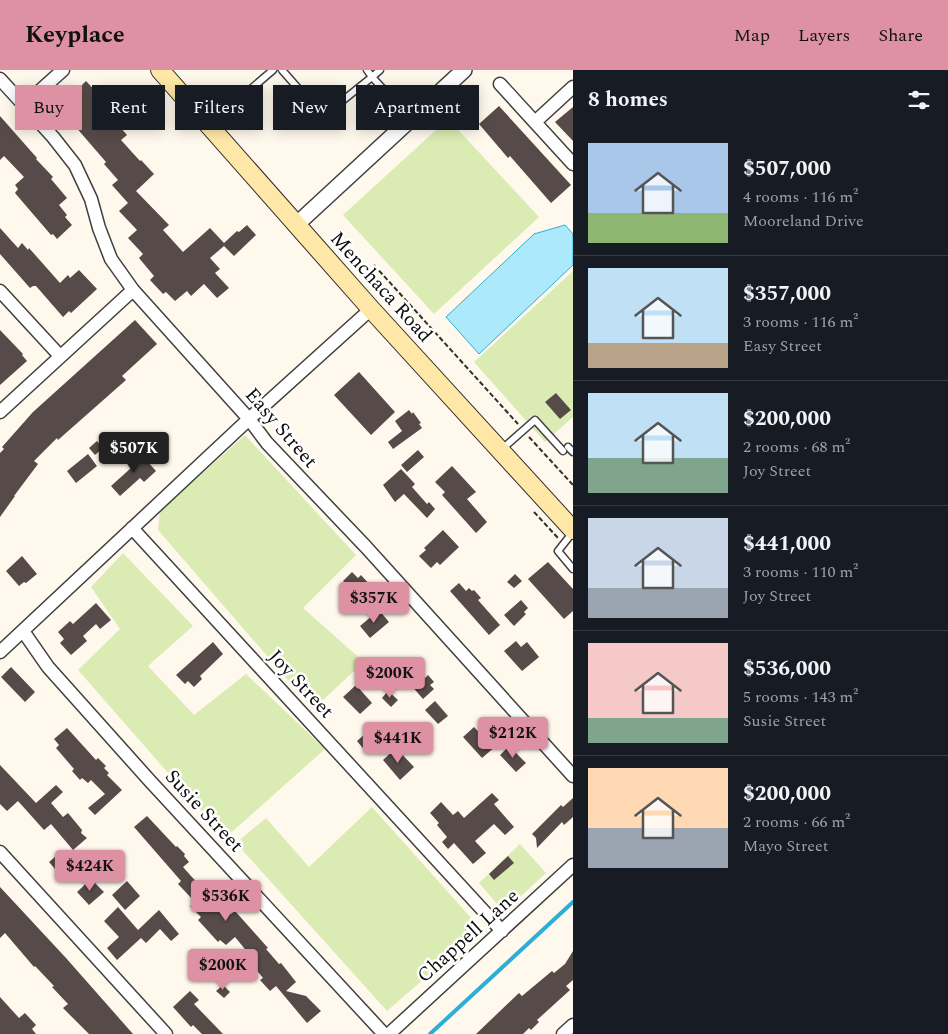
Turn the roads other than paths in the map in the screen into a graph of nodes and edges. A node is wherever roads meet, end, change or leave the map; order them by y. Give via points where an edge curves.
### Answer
1 (63, 70) edge
2 (160, 70) edge
3 (273, 70) edge
4 (282, 70) edge
5 (367, 70) edge
6 (380, 70) edge
7 (464, 70) edge
8 (372, 76) junction
9 (0, 79) edge
10 (500, 84) dead end
11 (47, 85) edge
12 (256, 85) edge
13 (380, 85) edge
14 (448, 85) edge
15 (175, 87) edge
16 (573, 87) edge
17 (15, 96) edge
18 (535, 122) junction
19 (46, 130) edge
20 (213, 130) edge
21 (399, 130) edge
22 (573, 164) edge
23 (296, 225) junction
24 (133, 290) junction
25 (0, 291) edge
26 (371, 309) junction
27 (60, 356) junction
28 (0, 412) edge
29 (249, 419) junction
30 (500, 450) junction
31 (568, 450) edge
32 (132, 528) junction
33 (570, 535) edge
34 (573, 569) edge
35 (23, 631) junction
36 (0, 652) edge
37 (573, 776) edge
38 (0, 852) edge
39 (573, 865) edge
40 (502, 931) junction
41 (166, 1034) edge
42 (384, 1034) edge
43 (388, 1034) edge

1 - 11 street
2 - 15 main road, Menchaca Road
3 - 12 lane
4 - 8 lane via 318,112 326,114
5 - 8 lane
6 - 8 lane
7 - 14 street
8 - 13 lane
9 - 17 street, Easy Street
10 - 18 street
16 - 18 street
18 - 22 street
19 - 24 street, Easy Street via 75,164 92,199 111,259
20 - 23 main road, Menchaca Road
21 - 23 street
23 - 26 main road, Menchaca Road
24 - 27 street
24 - 29 street, Easy Street
25 - 27 street
26 - 29 street
26 - 30 main road, Menchaca Road
27 - 28 street
29 - 32 street
29 - 37 street, Easy Street via 267,443 366,547
30 - 31 lane via 535,420
30 - 33 main road, Menchaca Road
32 - 35 street
32 - 40 street, Joy Street
33 - 34 lane via 558,551
35 - 36 street
35 - 42 street, Susie Street via 48,667 150,781
38 - 41 street
39 - 40 street, Chappell Lane
40 - 43 street, Chappell Lane

